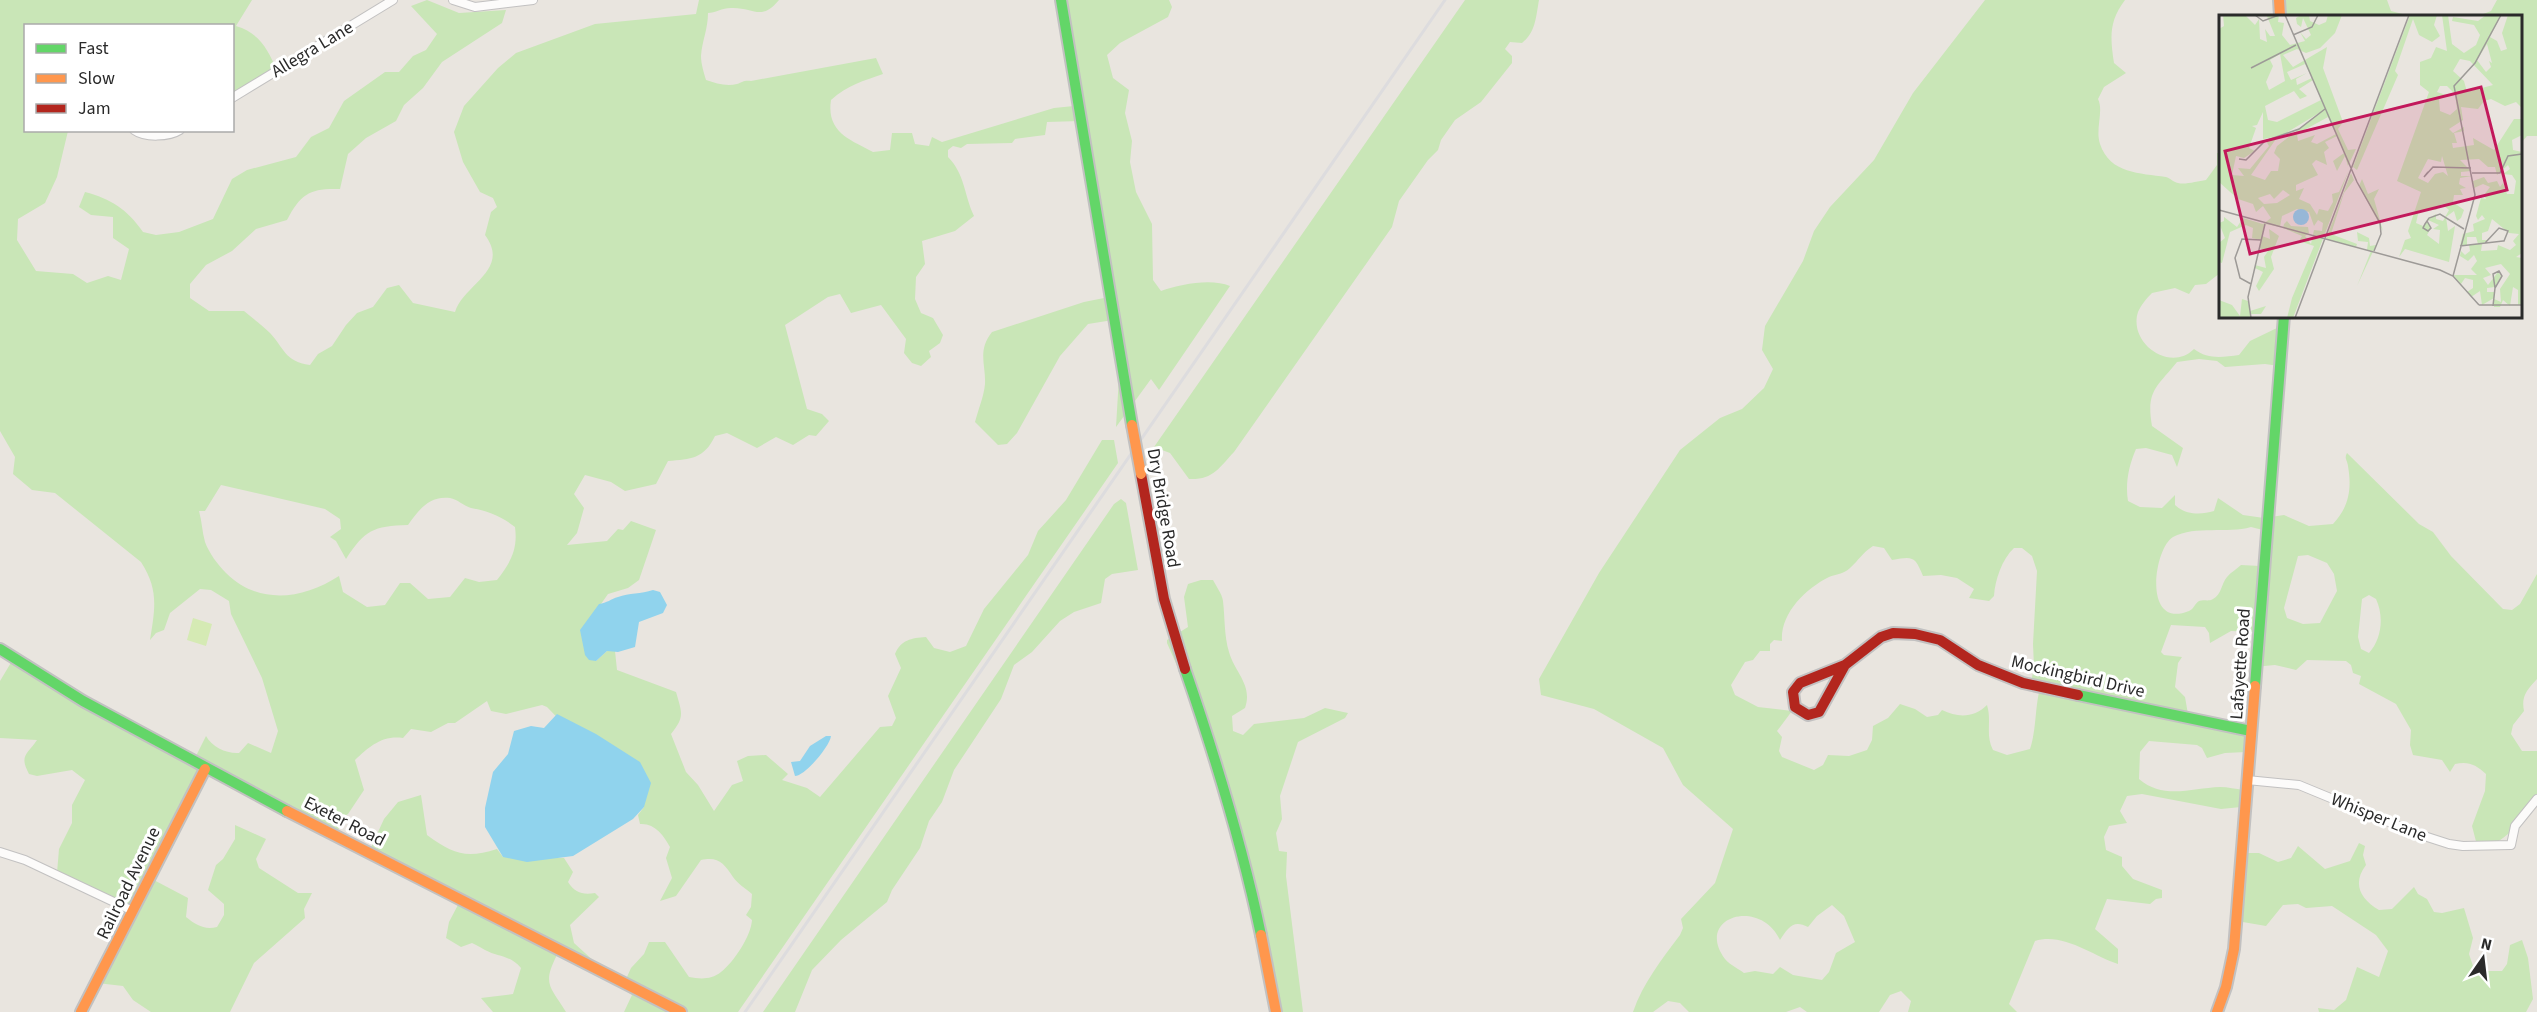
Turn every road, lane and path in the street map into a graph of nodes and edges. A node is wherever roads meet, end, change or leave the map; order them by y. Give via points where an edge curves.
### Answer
1 (393, 0) edge
2 (453, 0) edge
3 (533, 0) edge
4 (1061, 0) edge
5 (2278, 0) edge
6 (380, 3) edge
7 (2280, 15) edge
8 (234, 97) edge
9 (136, 132) edge
10 (173, 132) edge
11 (2284, 318) edge
12 (0, 649) edge
13 (1845, 665) junction
14 (2251, 731) junction
15 (204, 769) junction
16 (2247, 780) junction
17 (2537, 799) edge
18 (0, 852) edge
19 (133, 911) junction
20 (81, 1012) edge
21 (681, 1012) edge
22 (1276, 1012) edge
23 (2217, 1012) edge

1 - 6 street, Allegra Lane
2 - 3 street via 475,7
4 - 22 street, Dry Bridge Road, bridge via 1164,599 1249,877
5 - 7 street
6 - 8 street, Allegra Lane
9 - 10 street via 160,136
11 - 14 street, Lafayette Road
12 - 15 street, Exeter Road
13 - 13 street, Mockingbird Drive via 1800,683 1793,692 1795,707 1808,715 1819,712
13 - 14 street, Mockingbird Drive via 1881,637 1915,633 1940,640 1978,665 2023,683
14 - 16 street, Lafayette Road
15 - 19 street, Railroad Avenue
15 - 21 street, Exeter Road
16 - 17 street, Whisper Lane via 2306,787 2450,844 2511,845 2515,826
16 - 23 street, Lafayette Road via 2234,949
18 - 19 street
19 - 20 street, Railroad Avenue

